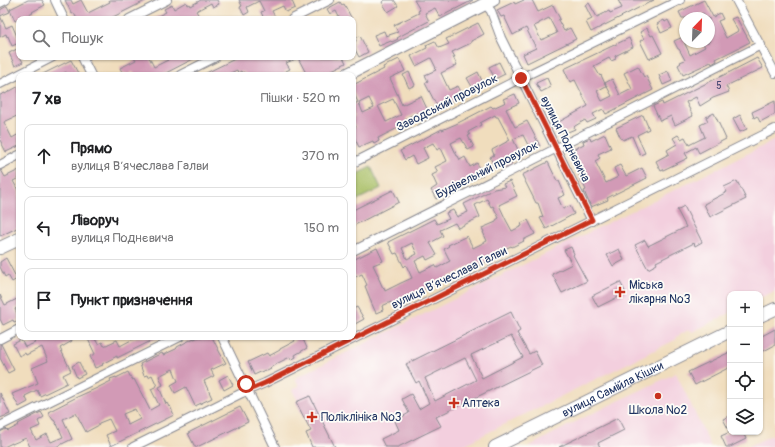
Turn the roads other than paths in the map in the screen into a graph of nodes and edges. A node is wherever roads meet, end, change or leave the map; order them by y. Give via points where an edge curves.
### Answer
1 (6, 0) edge
2 (55, 0) edge
3 (167, 0) edge
4 (330, 0) edge
5 (680, 0) edge
6 (736, 0) edge
7 (488, 1) edge
8 (0, 3) edge
9 (63, 16) edge
10 (135, 16) edge
11 (298, 16) edge
12 (761, 45) junction
13 (47, 60) edge
14 (84, 60) edge
15 (210, 60) edge
16 (24, 72) edge
17 (90, 72) edge
18 (186, 72) edge
19 (352, 72) edge
20 (775, 73) edge
21 (16, 76) edge
22 (521, 78) junction
23 (0, 84) edge
24 (775, 129) edge
25 (556, 149) junction
26 (16, 157) edge
27 (356, 161) edge
28 (0, 165) edge
29 (592, 220) junction
30 (16, 240) edge
31 (0, 248) edge
32 (356, 249) edge
33 (775, 309) edge
34 (763, 315) edge
35 (16, 331) edge
36 (727, 332) edge
37 (356, 338) edge
38 (0, 339) edge
39 (174, 340) edge
40 (224, 340) edge
41 (351, 340) edge
42 (249, 390) junction
43 (0, 426) edge
44 (133, 447) edge
45 (275, 447) edge
46 (495, 447) edge

1 - 8 street
2 - 9 street
3 - 10 street
4 - 11 street
5 - 22 street, Заводський провулок
6 - 12 street
7 - 19 street
7 - 22 street, вулиця Поднєвича via 501,38
12 - 20 street
12 - 25 street, Будівельний провулок
13 - 16 street
14 - 17 street
15 - 18 street
21 - 23 street
22 - 25 street, вулиця Поднєвича
22 - 27 street, Заводський провулок
24 - 29 street, вулиця Вʼячеслава Галви
25 - 29 street, вулиця Поднєвича
25 - 32 street, Будівельний провулок
26 - 28 street
29 - 37 street, вулиця Вʼячеслава Галви
30 - 31 street
33 - 34 street
35 - 38 street
36 - 46 street, вулиця Самійла Кішки
39 - 43 street
40 - 42 street
41 - 42 street, вулиця Вʼячеслава Галви
42 - 44 street, вулиця Вʼячеслава Галви
42 - 45 street

